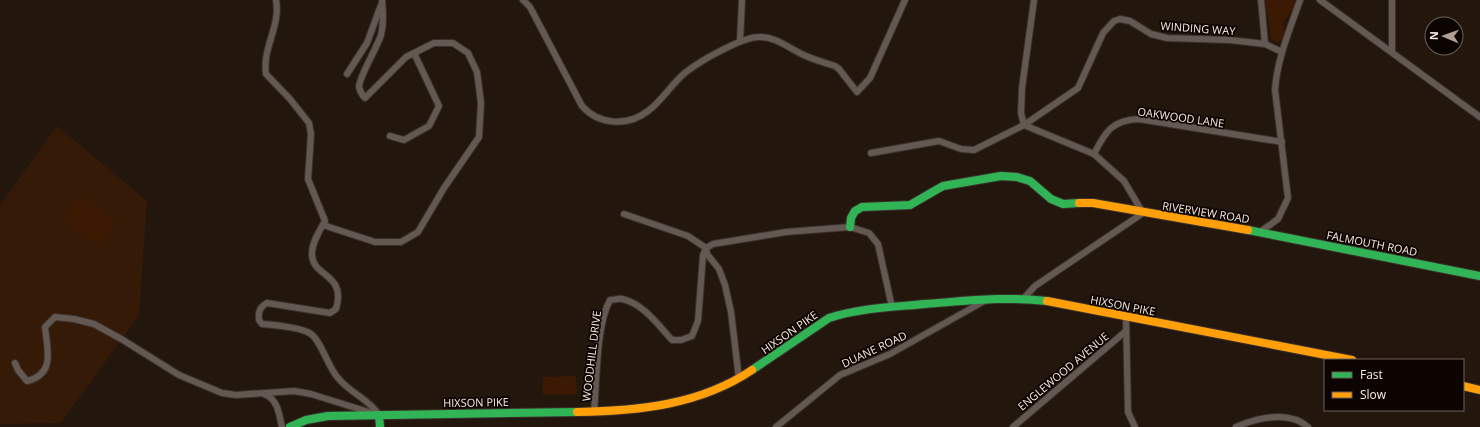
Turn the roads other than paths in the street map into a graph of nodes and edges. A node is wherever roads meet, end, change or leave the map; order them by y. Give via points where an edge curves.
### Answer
1 (276, 0) edge
2 (382, 0) edge
3 (523, 0) edge
4 (742, 0) edge
5 (905, 0) edge
6 (1034, 0) edge
7 (1261, 0) edge
8 (1300, 0) edge
9 (1320, 0) edge
10 (1392, 0) edge
11 (740, 41) junction
12 (1265, 44) junction
13 (1282, 52) junction
14 (1392, 52) junction
15 (414, 53) junction
16 (347, 74) dead end
17 (1480, 117) edge
18 (1024, 125) junction
19 (390, 136) dead end
20 (1282, 142) junction
21 (871, 153) dead end
22 (1094, 154) junction
23 (624, 214) dead end
24 (1143, 214) junction
25 (323, 225) junction
26 (850, 227) junction
27 (1260, 232) junction
28 (706, 248) junction
29 (1480, 276) edge
30 (1024, 298) junction
31 (987, 299) junction
32 (892, 307) junction
33 (1126, 317) junction
34 (1126, 331) junction
35 (1347, 359) edge
36 (15, 363) dead end
37 (739, 379) junction
38 (1464, 386) edge
39 (1480, 390) edge
40 (263, 394) junction
41 (594, 411) junction
42 (379, 415) junction
43 (282, 427) edge
44 (290, 427) edge
45 (380, 427) edge
46 (776, 427) edge
47 (1013, 427) edge
48 (1135, 427) edge
49 (1236, 427) edge
50 (1308, 427) edge

1 - 25 street via 278,14 266,56 266,74 308,123 311,134 308,179 325,221
2 - 15 street via 384,22 381,34 375,52 360,80 361,92 365,98 406,57
2 - 16 street via 367,43
3 - 11 street via 538,21 582,106 588,113 609,123 629,119 648,111 686,72
4 - 11 street
5 - 11 street via 870,78 857,92 835,66 806,56 768,37 758,36
6 - 18 street via 1022,88 1021,113
7 - 12 street
8 - 13 street, RIVERVIEW ROAD
9 - 14 street
10 - 14 street
12 - 13 street, WINDING WAY
12 - 18 street, WINDING WAY via 1167,38 1151,34 1130,21 1120,19 1103,33 1078,88
13 - 20 street, RIVERVIEW ROAD via 1275,90
14 - 17 street
15 - 19 street via 439,106 429,126 404,140
15 - 25 street via 434,43 453,42 468,53 477,72 481,103 479,137 418,232 401,242 375,242
18 - 21 street via 974,150 961,149 939,141
18 - 22 street
20 - 22 street, OAKWOOD LANE via 1139,119 1116,124 1103,136
20 - 27 street, RIVERVIEW ROAD via 1288,198 1278,220
22 - 24 street via 1124,181
23 - 28 street via 688,236
24 - 26 main road, RIVERVIEW ROAD via 1093,203 1063,204 1056,202 1030,181 1001,176 943,186 910,205 862,207 855,211
24 - 27 main road, RIVERVIEW ROAD
24 - 30 street via 1035,286
25 - 42 street via 312,253 314,264 334,281 339,291 336,309 322,312 267,303 259,311 259,320 262,324 310,333 337,378 373,406
26 - 28 street via 786,232 713,244
26 - 32 street via 869,233 878,244
27 - 29 main road, FALMOUTH ROAD
28 - 37 street via 720,269 725,285
28 - 41 street, WOODHILL DRIVE via 703,255 698,321 692,336 672,340 646,312 631,302 621,298 610,300 605,308 601,331
30 - 31 main road, HIXSON PIKE
30 - 33 main road, HIXSON PIKE
31 - 32 main road, HIXSON PIKE
31 - 46 street, DUANE ROAD via 890,354 840,375
32 - 37 main road, HIXSON PIKE via 829,318
33 - 34 street
33 - 35 main road, HIXSON PIKE
34 - 47 street, ENGLEWOOD AVENUE
34 - 48 street via 1128,412
36 - 40 street via 27,381 37,379 47,366 44,327 55,317 74,319 94,324 179,375 222,393
37 - 41 main road, HIXSON PIKE via 705,395 665,405
38 - 39 main road
40 - 42 street via 294,391 311,394
40 - 43 street via 271,396 274,400
41 - 42 main road, HIXSON PIKE
42 - 44 main road, HIXSON PIKE via 328,416 306,420
42 - 45 main road
49 - 50 street via 1264,418 1290,419

